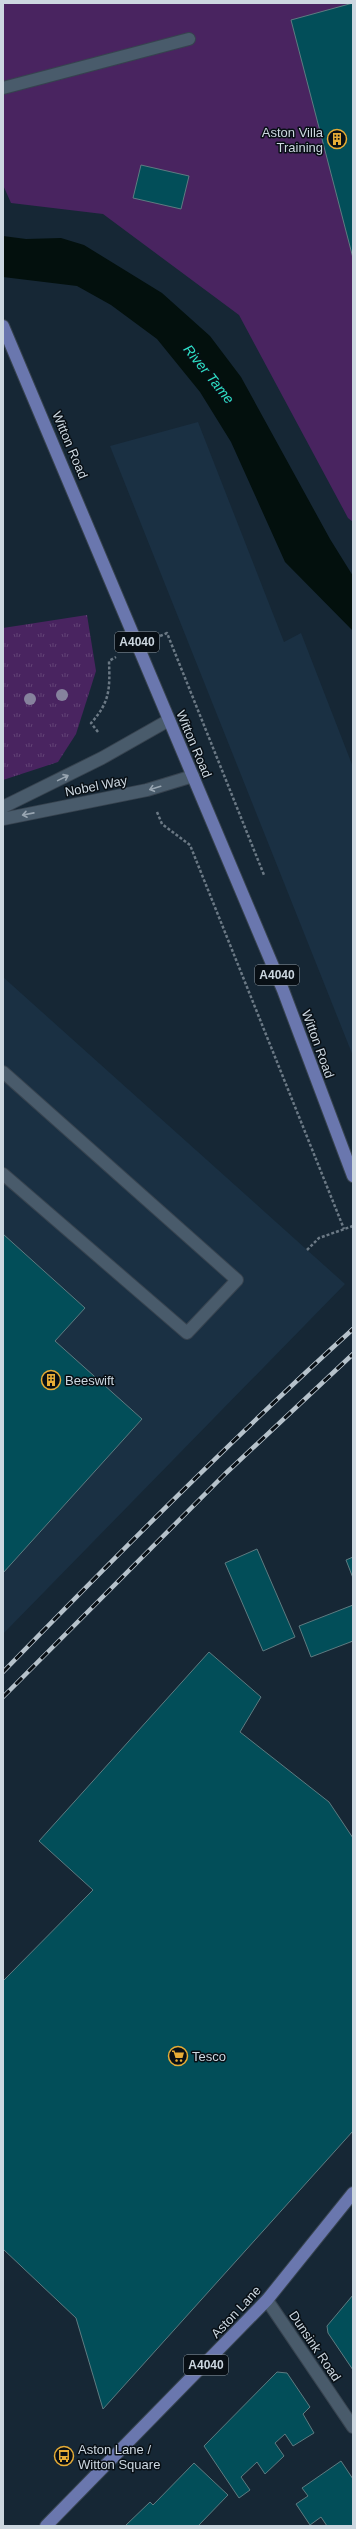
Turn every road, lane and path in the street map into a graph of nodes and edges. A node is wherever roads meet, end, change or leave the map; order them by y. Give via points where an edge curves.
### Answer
1 (189, 39) dead end
2 (3, 88) edge
3 (3, 326) edge
4 (169, 720) junction
5 (193, 776) junction
6 (3, 807) edge
7 (3, 819) edge
8 (3, 1072) edge
9 (3, 1174) edge
10 (353, 1176) edge
11 (353, 1226) edge
12 (307, 1250) dead end
13 (353, 2193) edge
14 (267, 2300) junction
15 (353, 2427) edge
16 (46, 2526) edge

1 - 2 street
3 - 4 main road, Witton Road / A4040
4 - 5 main road, Witton Road / A4040
6 -> 4 street, Nobel Way via 102,758
5 -> 7 street, Nobel Way via 147,790
5 - 10 main road, Witton Road / A4040 via 283,990
8 - 9 street via 236,1280 187,1333
11 - 12 path via 320,1238
13 - 14 main road, Aston Lane / A4040
14 - 15 street, Dunsink Road
14 - 16 main road, Aston Lane / A4040

